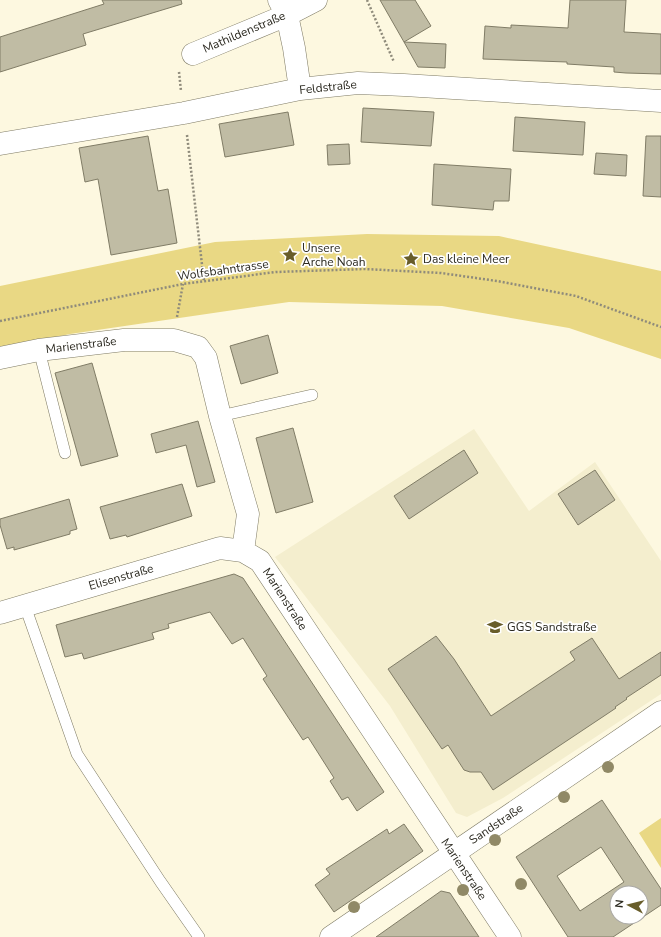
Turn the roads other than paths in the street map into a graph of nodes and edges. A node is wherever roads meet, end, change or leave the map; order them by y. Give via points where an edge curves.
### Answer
1 (316, 0) edge
2 (283, 7) edge
3 (192, 54) road end
4 (300, 89) junction
5 (661, 101) edge
6 (0, 144) edge
7 (39, 350) junction
8 (0, 358) edge
9 (312, 395) dead end
10 (220, 416) junction
11 (65, 453) dead end
12 (243, 551) junction
13 (25, 606) junction
14 (0, 613) edge
15 (661, 712) edge
16 (453, 853) junction
17 (199, 937) edge
18 (331, 937) edge
19 (510, 937) edge

1 - 2 street, Mathildenstraße
2 - 3 street, Mathildenstraße
2 - 4 street via 294,48
4 - 5 street, Feldstraße via 358,83
4 - 6 street, Feldstraße via 184,113
7 - 8 street, Marienstraße
7 - 10 street, Marienstraße via 124,340 174,340 198,347 206,358
7 - 11 lane
9 - 10 lane
10 - 12 street, Marienstraße via 248,514
12 - 13 street, Elisenstraße via 220,548
12 - 16 street, Marienstraße via 260,561
13 - 14 street, Elisenstraße
13 - 17 lane via 77,754
15 - 16 street, Sandstraße
16 - 18 street, Sandstraße
16 - 19 street, Marienstraße

